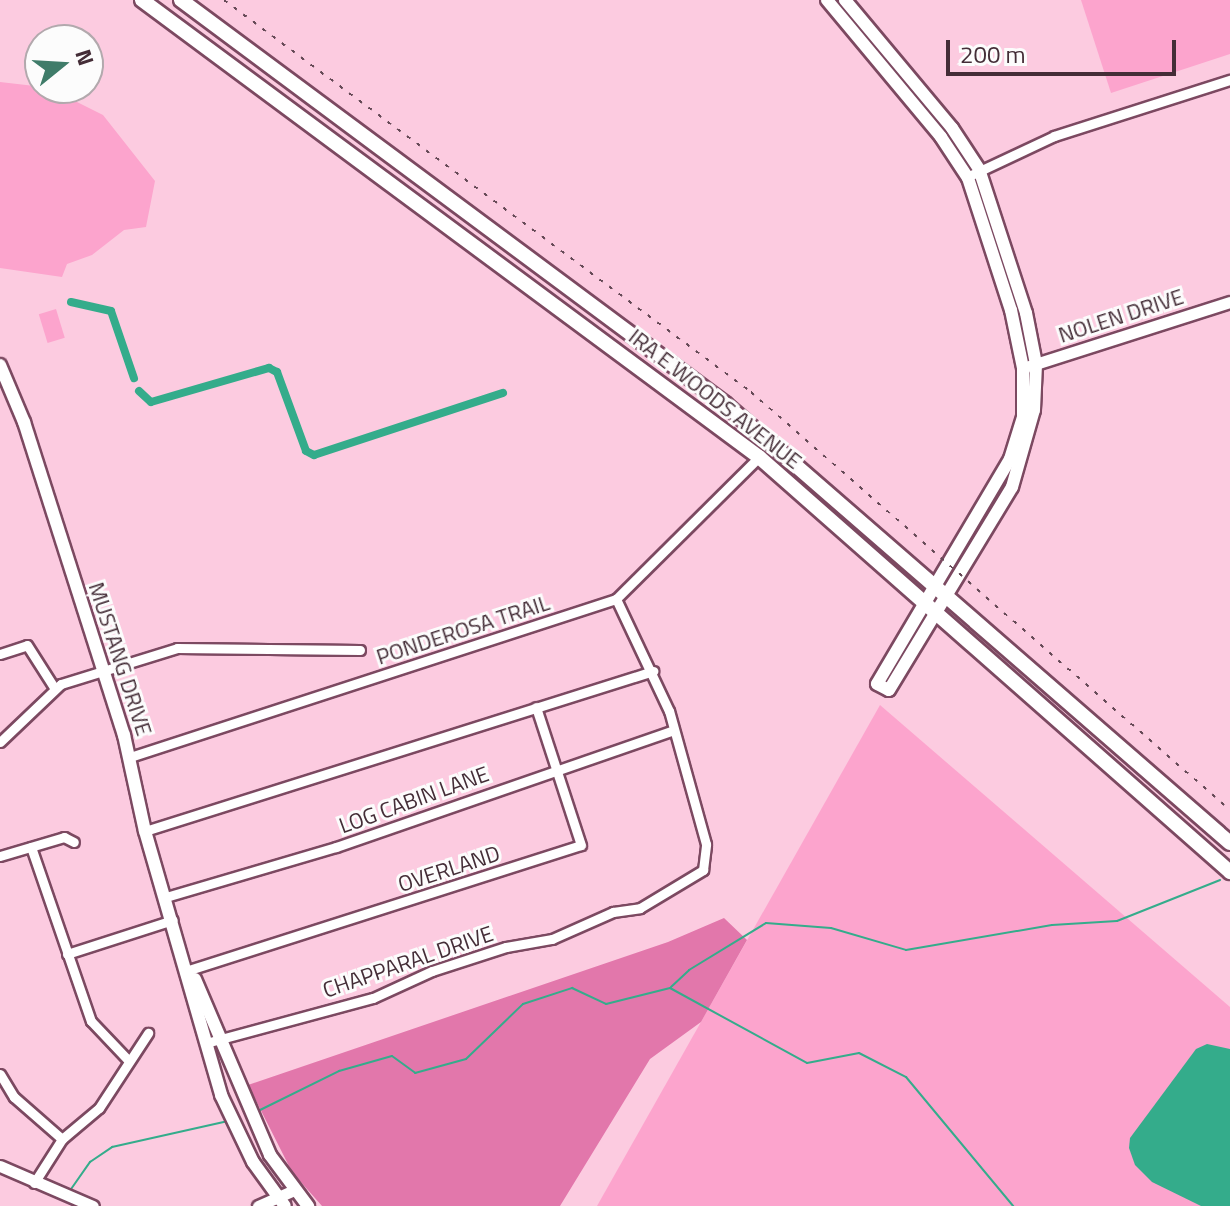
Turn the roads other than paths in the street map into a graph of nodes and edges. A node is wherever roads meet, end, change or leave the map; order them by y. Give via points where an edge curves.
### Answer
1 (142, 0) edge
2 (181, 0) edge
3 (827, 0) edge
4 (845, 0) edge
5 (888, 52) junction
6 (878, 62) junction
7 (1230, 80) edge
8 (979, 169) junction
9 (967, 177) junction
10 (1230, 302) edge
11 (632, 334) junction
12 (618, 352) junction
13 (0, 365) edge
14 (1030, 366) junction
15 (759, 457) junction
16 (941, 591) junction
17 (616, 599) junction
18 (930, 608) junction
19 (360, 650) dead end
20 (0, 654) edge
21 (103, 668) junction
22 (653, 671) junction
23 (883, 687) dead end
24 (55, 689) junction
25 (536, 707) junction
26 (673, 730) junction
27 (0, 742) edge
28 (130, 757) junction
29 (554, 768) junction
30 (1165, 785) junction
31 (1141, 793) junction
32 (145, 831) junction
33 (74, 842) dead end
34 (1230, 843) edge
35 (31, 847) junction
36 (0, 856) edge
37 (1230, 872) edge
38 (166, 897) junction
39 (173, 920) junction
40 (67, 954) junction
41 (189, 970) junction
42 (148, 1033) dead end
43 (213, 1040) junction
44 (128, 1060) junction
45 (0, 1074) edge
46 (62, 1139) junction
47 (0, 1166) edge
48 (34, 1183) junction
49 (294, 1190) junction
50 (282, 1202) edge
51 (93, 1206) edge
52 (258, 1206) edge
53 (308, 1206) edge

1 - 12 main road, IRA E WOODS AVENUE
2 - 11 main road, IRA E WOODS AVENUE
3 - 6 main road
4 - 5 main road
5 - 6 main road
5 - 8 main road
6 - 9 main road
7 - 8 street via 1081,126
8 - 9 street
8 - 14 main road via 1026,313
9 - 14 main road
10 - 14 street, NOLEN DRIVE
11 - 12 main road
11 - 16 main road, IRA E WOODS AVENUE via 737,413
12 - 15 main road, IRA E WOODS AVENUE
13 - 21 main road, MUSTANG DRIVE via 24,422
14 - 16 main road via 1034,410 1016,462
15 - 17 street, PONDEROSA TRAIL
15 - 18 main road, IRA E WOODS AVENUE
16 - 18 main road
16 - 30 main road, IRA E WOODS AVENUE
17 - 22 street, CHAPPARAL DRIVE
17 - 28 street, PONDEROSA TRAIL
18 - 23 main road
18 - 31 main road, IRA E WOODS AVENUE
19 - 21 street via 177,648
20 - 24 street via 27,645
21 - 24 street
21 - 28 main road, MUSTANG DRIVE
22 - 25 street
22 - 26 street, CHAPPARAL DRIVE
24 - 27 street
25 - 29 street, OVERLAND
25 - 32 street
26 - 29 street, LOG CABIN LANE
26 - 43 street, CHAPPARAL DRIVE via 706,844 703,870 693,881 640,908 613,912 552,939 506,947 432,971 373,998
28 - 32 main road, MUSTANG DRIVE
29 - 38 street, LOG CABIN LANE via 336,847
29 - 41 street, OVERLAND via 581,845
30 - 31 main road via 1148,786
30 - 34 main road, IRA E WOODS AVENUE
31 - 37 main road, IRA E WOODS AVENUE
32 - 38 main road, MUSTANG DRIVE
33 - 35 street via 64,837
35 - 36 street
35 - 40 street
38 - 39 main road, MUSTANG DRIVE
39 - 40 street
39 - 41 main road, MUSTANG DRIVE
40 - 44 street via 91,1021
41 - 43 main road, MUSTANG DRIVE
42 - 44 street
43 - 49 main road, MUSTANG DRIVE
43 - 50 main road, MUSTANG DRIVE via 231,1119
44 - 46 street via 99,1108
45 - 46 street via 14,1097
46 - 48 street
47 - 48 street
48 - 51 street
49 - 50 street
49 - 53 main road, MUSTANG DRIVE
50 - 52 street

